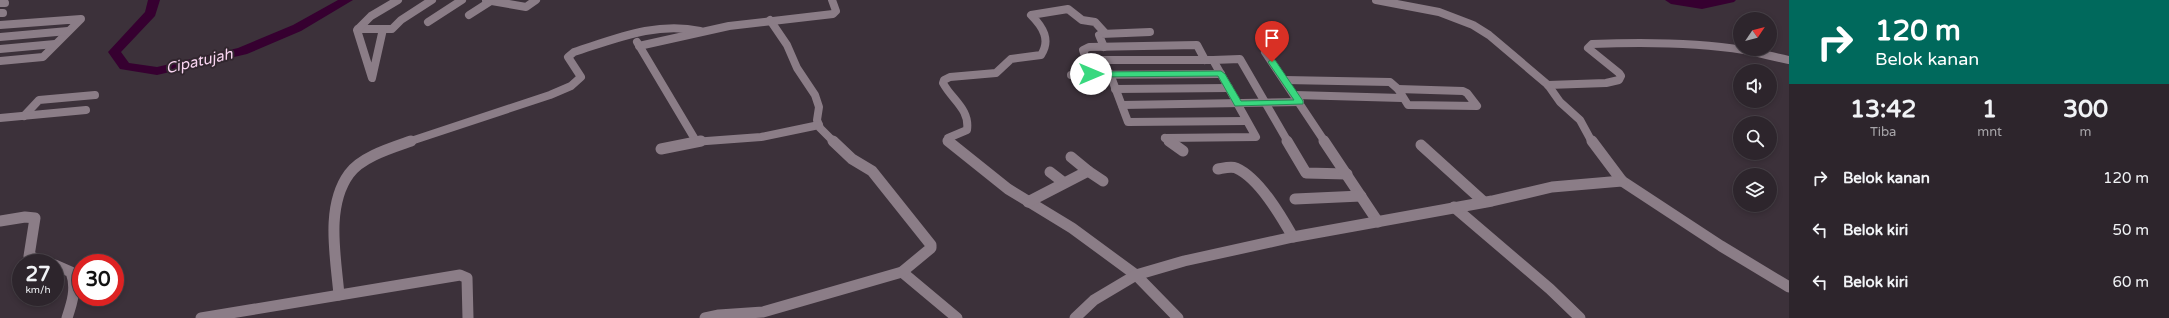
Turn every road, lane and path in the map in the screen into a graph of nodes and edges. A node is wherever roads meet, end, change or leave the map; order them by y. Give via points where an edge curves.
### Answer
1 (398, 0) edge
2 (432, 0) edge
3 (462, 0) edge
4 (488, 0) edge
5 (536, 0) edge
6 (832, 0) edge
7 (1376, 0) edge
8 (469, 15) dead end
9 (770, 20) junction
10 (428, 22) dead end
11 (0, 25) edge
12 (358, 29) junction
13 (383, 29) junction
14 (68, 31) junction
15 (700, 32) junction
16 (1150, 32) dead end
17 (1105, 33) junction
18 (633, 35) junction
19 (0, 37) edge
20 (381, 39) junction
21 (55, 44) junction
22 (639, 46) junction
23 (1104, 47) junction
24 (0, 49) edge
25 (364, 52) junction
26 (1265, 52) dead end
27 (1086, 60) junction
28 (1209, 60) junction
29 (1789, 60) edge
30 (0, 61) edge
31 (1091, 74) junction
32 (1110, 74) junction
33 (1221, 74) junction
34 (1071, 75) dead end
35 (1285, 80) junction
36 (1548, 85) junction
37 (1229, 88) junction
38 (1115, 89) junction
39 (1400, 93) junction
40 (95, 95) dead end
41 (1298, 99) junction
42 (1265, 103) junction
43 (1238, 104) junction
44 (1122, 105) junction
45 (86, 110) dead end
46 (24, 116) junction
47 (0, 118) edge
48 (1246, 120) junction
49 (819, 125) junction
50 (696, 141) junction
51 (1421, 145) dead end
52 (661, 149) dead end
53 (1183, 151) dead end
54 (1071, 157) dead end
55 (1218, 169) dead end
56 (1088, 171) junction
57 (1050, 172) dead end
58 (1347, 174) junction
59 (1103, 181) dead end
60 (1622, 181) junction
61 (1063, 182) junction
62 (1361, 196) junction
63 (1295, 199) dead end
64 (1028, 202) junction
65 (1484, 202) junction
66 (1454, 207) junction
67 (0, 221) edge
68 (1378, 222) junction
69 (1293, 237) junction
70 (29, 254) edge
71 (64, 269) edge
72 (902, 272) junction
73 (1136, 275) junction
74 (1789, 287) edge
75 (339, 295) junction
76 (67, 318) edge
77 (202, 318) edge
78 (468, 318) edge
79 (705, 318) edge
80 (957, 318) edge
81 (1075, 318) edge
82 (1178, 318) edge
83 (1580, 318) edge

1 - 12 street via 371,16
2 - 13 street via 401,20 392,29
3 - 10 street
4 - 5 street via 526,7
4 - 8 street
6 - 9 street via 836,11 833,14
7 - 36 street via 1435,11 1473,25 1497,41
9 - 15 street
9 - 49 street via 815,95 819,107
11 - 14 street via 80,18
12 - 13 street
12 - 25 street
13 - 20 street
14 - 19 street
14 - 21 street
15 - 18 street via 676,26
15 - 22 street
16 - 17 street
17 - 23 street via 1100,35
17 - 64 street via 1095,22 1082,20 1068,9 1031,15 1042,25 1044,31 1046,40 1044,51 1040,55 1011,59 996,73 950,77 944,80 947,93 965,110 969,122 967,130 948,138 948,141 1008,190
18 - 22 street
18 - 75 street via 570,54 568,56 581,77 573,85 400,145 351,170 334,219
20 - 25 street
20 - 25 street via 372,78
21 - 24 street
21 - 30 street via 43,57
22 - 50 street
23 - 27 street via 1085,48 1083,50
23 - 28 street via 1197,45
26 - 35 street
27 - 28 street
27 - 31 street
28 - 33 street
28 - 42 street via 1240,59
29 - 36 street via 1746,51 1685,44 1592,44 1588,48 1619,73 1619,80 1606,84
31 - 32 street
31 - 34 street
32 - 33 street
32 - 38 street
33 - 37 street
35 - 39 street via 1390,82
35 - 41 street
36 - 60 street via 1560,102 1580,120 1595,146
37 - 38 street
37 - 43 street
38 - 44 street
39 - 39 street via 1408,105 1477,106 1468,93 1463,91
39 - 41 street
40 - 46 street via 39,100
41 - 42 street
41 - 58 street
42 - 43 street
42 - 58 street via 1306,173
43 - 44 street
43 - 48 street
44 - 48 street via 1128,122
45 - 46 street
46 - 47 street
48 - 53 street via 1256,137 1165,138
49 - 50 street via 761,137
49 - 72 street via 852,159 872,171 931,245 929,251
50 - 52 street
51 - 65 street
54 - 56 street
55 - 69 street via 1235,168 1245,174 1265,195
56 - 59 street
56 - 61 street
57 - 61 street
58 - 62 street
60 - 65 street via 1607,180 1552,187
60 - 74 street
61 - 64 street
62 - 63 street
62 - 68 street
64 - 73 street via 1072,228
65 - 66 street
66 - 68 street
66 - 83 street via 1563,300
67 - 70 street via 35,218
68 - 69 street
69 - 73 street via 1184,261
71 - 76 street via 73,277 74,294
72 - 79 street via 763,312
72 - 80 street
73 - 81 street via 1094,300
73 - 82 street
75 - 77 street
75 - 78 street via 456,276 467,278

